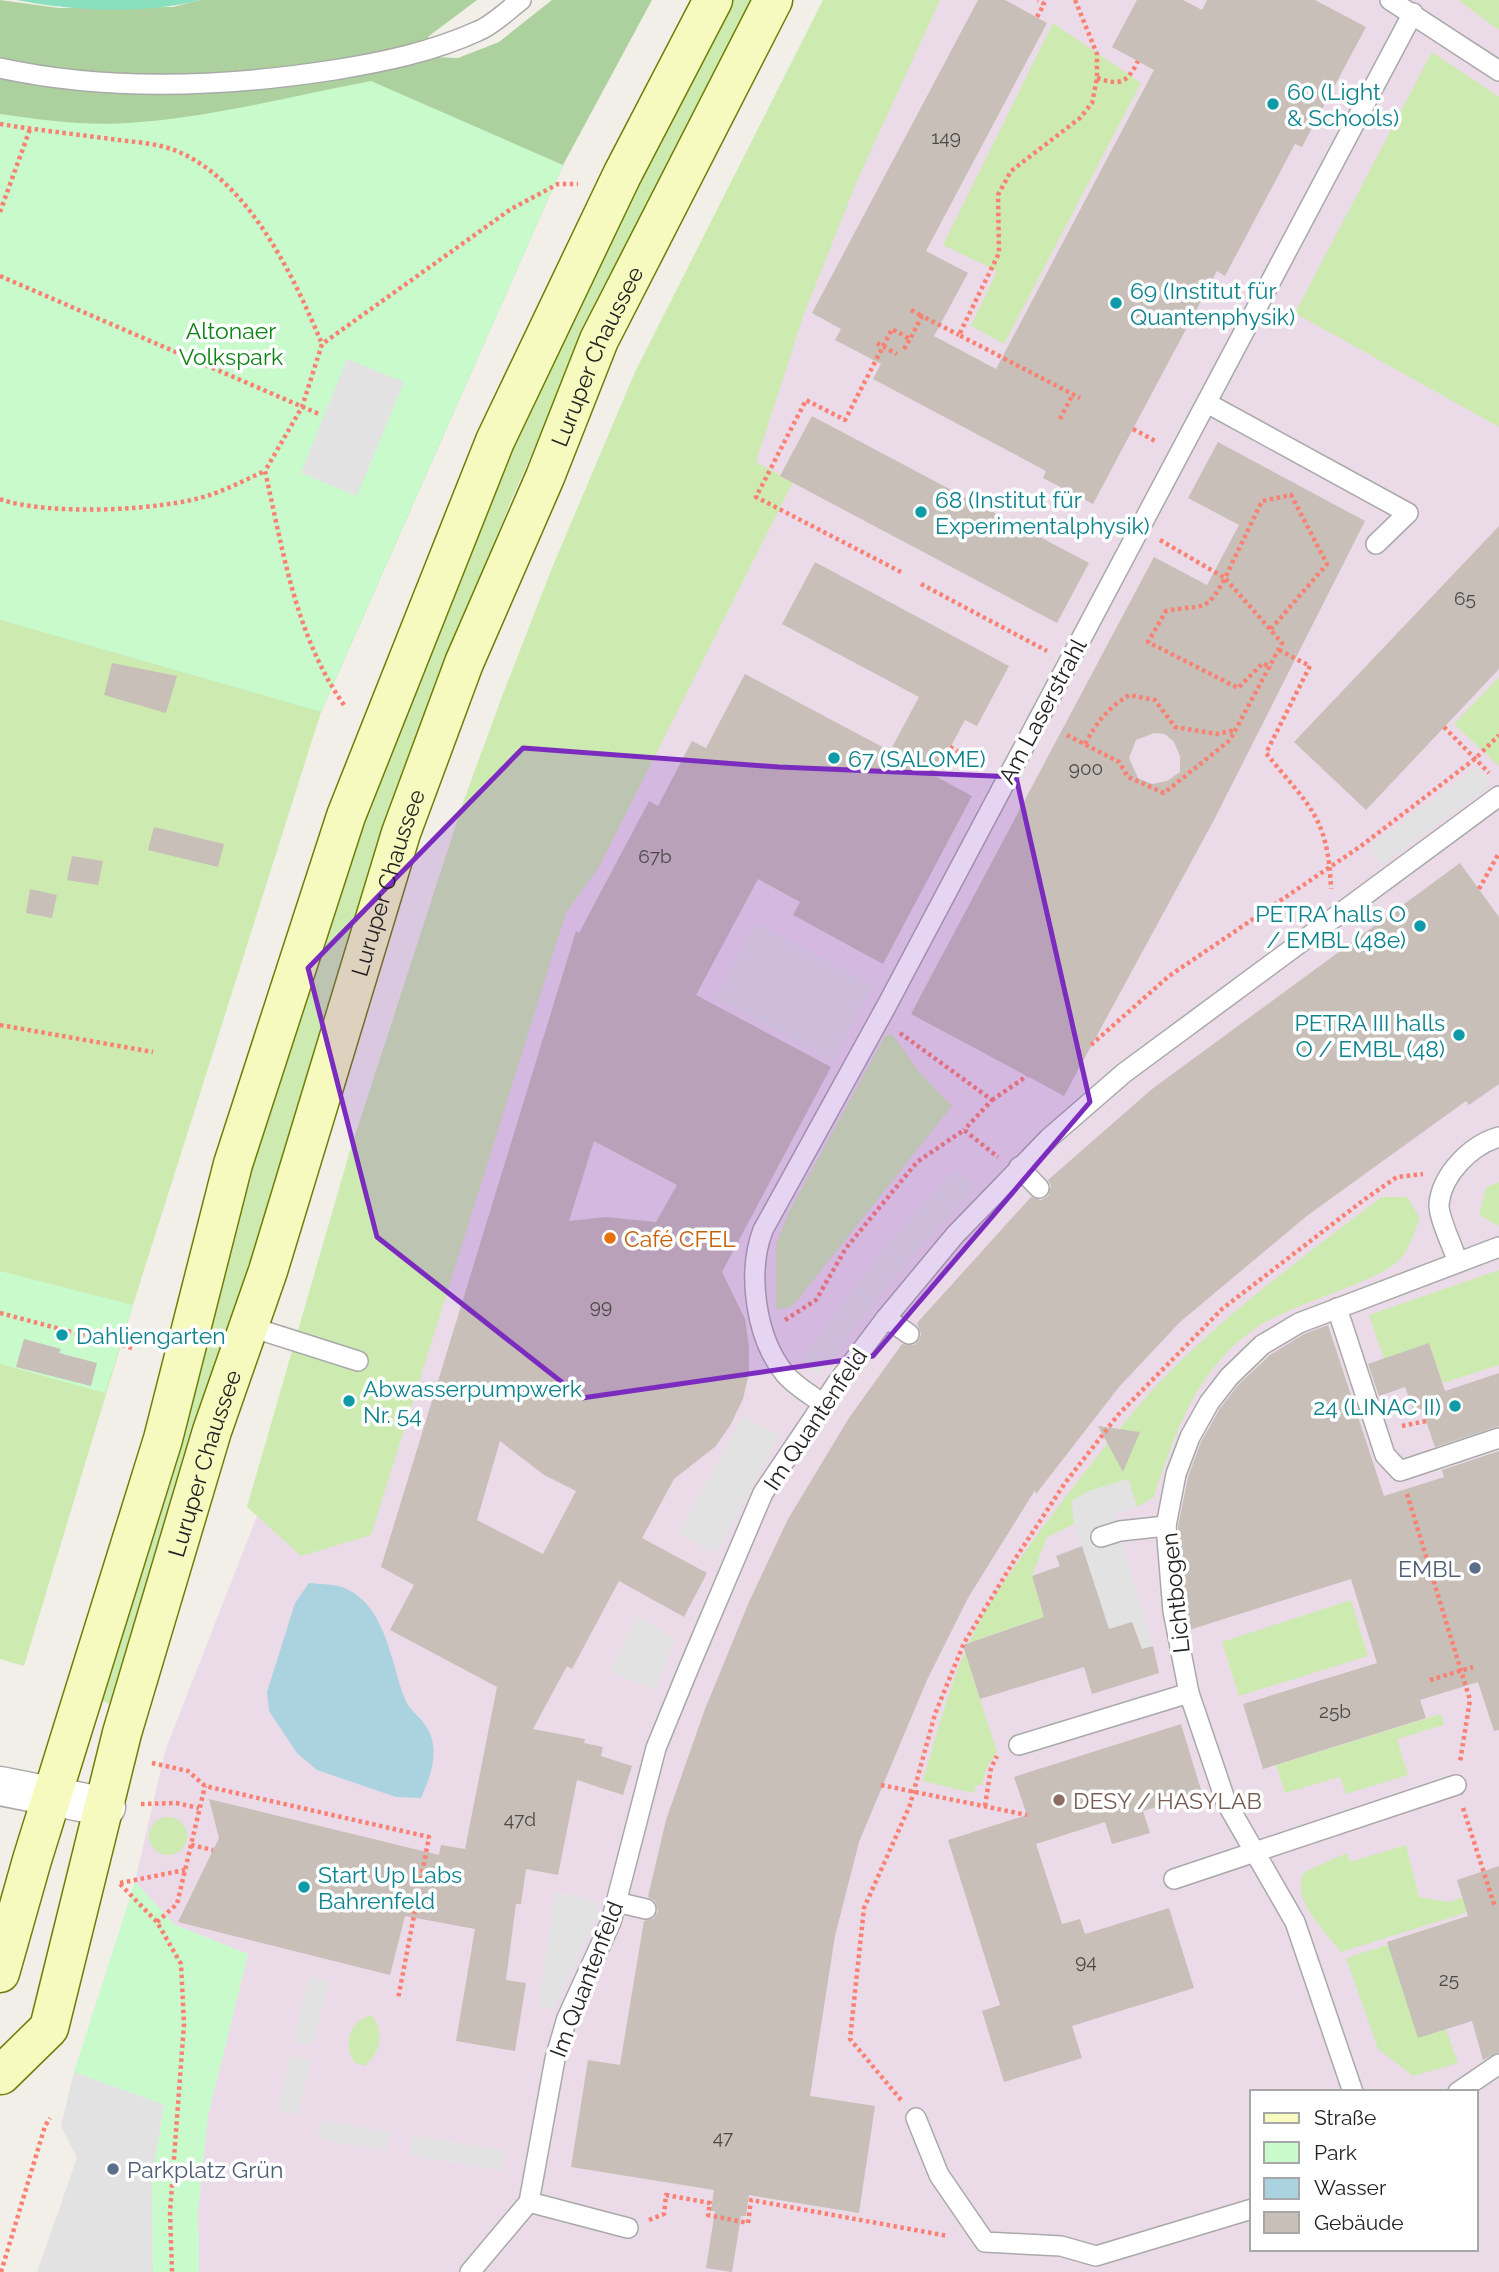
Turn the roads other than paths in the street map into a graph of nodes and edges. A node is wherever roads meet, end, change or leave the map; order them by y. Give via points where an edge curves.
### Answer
1 (521, 0) edge
2 (713, 0) edge
3 (773, 0) edge
4 (1390, 0) edge
5 (1413, 13) junction
6 (0, 68) edge
7 (1499, 71) edge
8 (1207, 403) junction
9 (1376, 544) dead end
10 (1499, 796) edge
11 (1499, 1137) edge
12 (1016, 1171) junction
13 (1039, 1188) dead end
14 (1499, 1247) edge
15 (1458, 1262) junction
16 (1336, 1308) junction
17 (886, 1318) junction
18 (248, 1326) junction
19 (909, 1334) dead end
20 (358, 1361) dead end
21 (823, 1404) junction
22 (1499, 1438) edge
23 (1166, 1526) junction
24 (1101, 1537) dead end
25 (1189, 1693) junction
26 (1019, 1745) dead end
27 (1456, 1784) road end
28 (0, 1786) edge
29 (52, 1795) junction
30 (123, 1805) junction
31 (1255, 1852) junction
32 (1174, 1879) dead end
33 (616, 1902) junction
34 (646, 1909) dead end
35 (0, 1973) edge
36 (1499, 2064) edge
37 (0, 2070) edge
38 (0, 2077) edge
39 (1499, 2083) edge
40 (1352, 2090) edge
41 (1461, 2090) edge
42 (1473, 2090) edge
43 (916, 2118) road end
44 (529, 2202) junction
45 (1250, 2210) edge
46 (628, 2228) dead end
47 (470, 2272) edge

1 - 6 lane via 480,31 400,59 288,77 202,86 93,81
2 - 29 main road, Luruper Chaussee via 622,175 495,441 346,816 233,1164 163,1439
3 - 18 main road, Luruper Chaussee via 600,340 464,663 401,833
4 - 5 lane
5 - 7 lane
5 - 8 lane, Am Laserstrahl
8 - 9 lane via 1408,513
8 - 21 lane, Am Laserstrahl via 756,1248 754,1289 774,1356 786,1376
10 - 12 lane, Im Quantenfeld via 1125,1073
11 - 15 lane via 1451,1169 1439,1205
12 - 13 lane
12 - 17 lane, Im Quantenfeld
14 - 15 lane, Lichtbogen
15 - 16 lane, Lichtbogen
16 - 22 lane via 1385,1455 1400,1471
16 - 23 lane, Lichtbogen via 1262,1345 1223,1386 1190,1437 1176,1474
17 - 19 lane
17 - 21 lane, Im Quantenfeld
18 - 20 lane
18 - 30 main road, Luruper Chaussee via 122,1733
21 - 33 lane, Im Quantenfeld via 763,1493 690,1665 656,1748
23 - 24 lane
23 - 25 lane, Lichtbogen via 1173,1611
25 - 26 lane
25 - 31 lane, Lichtbogen via 1226,1802
27 - 31 lane
28 - 29 street
29 - 30 street
29 - 35 main road, Luruper Chaussee
30 - 38 main road, Luruper Chaussee via 49,2028
31 - 32 lane
31 - 40 lane, Lichtbogen via 1295,1922
33 - 34 lane
33 - 44 lane, Im Quantenfeld via 595,1961 567,2018 555,2059
36 - 41 lane
37 - 38 main road
39 - 42 lane
43 - 45 lane via 939,2175 985,2242 1060,2246 1096,2256
44 - 46 lane
44 - 47 lane, Im Quantenfeld

